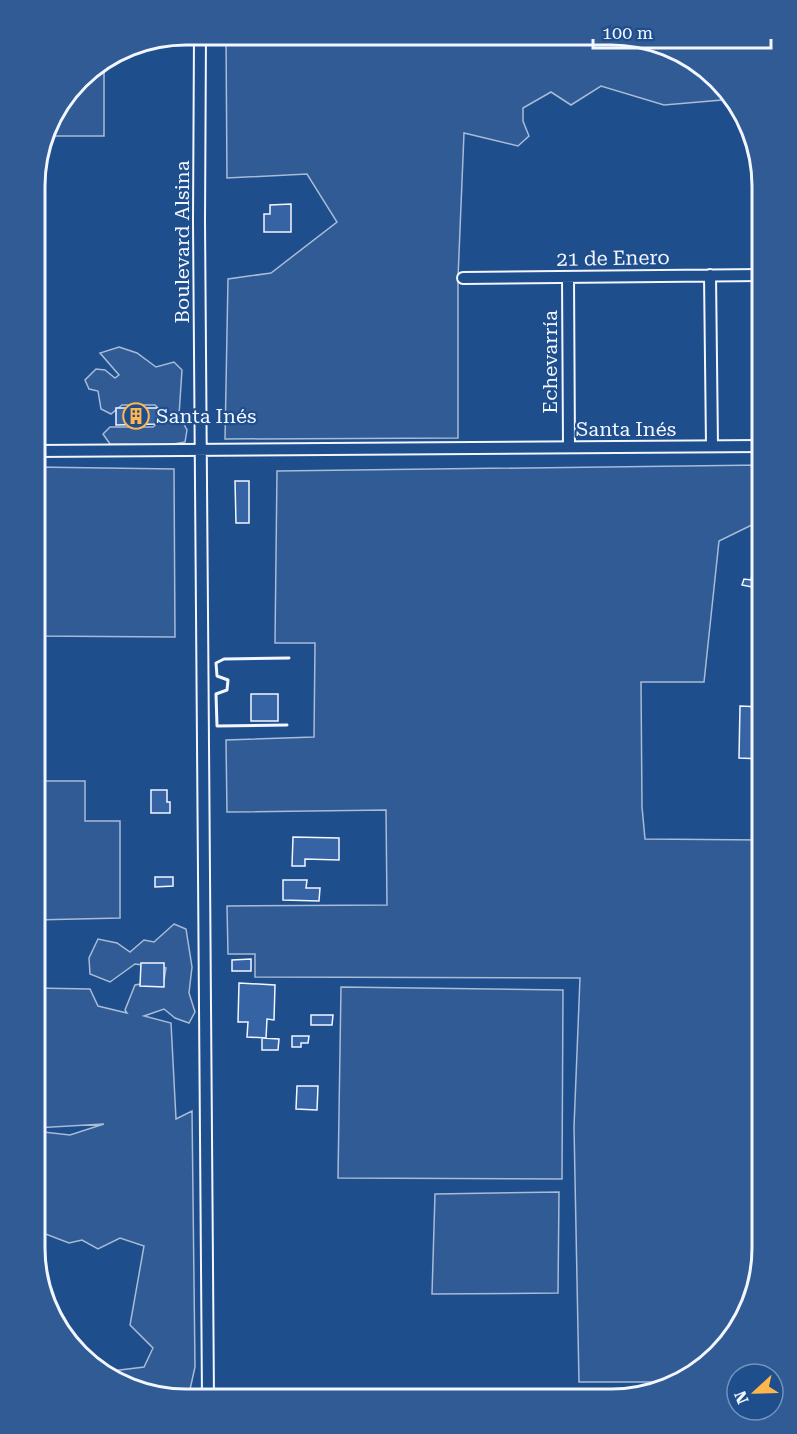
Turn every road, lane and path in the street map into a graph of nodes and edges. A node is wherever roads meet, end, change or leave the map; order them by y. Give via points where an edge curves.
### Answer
1 (200, 45) edge
2 (710, 275) junction
3 (752, 275) edge
4 (568, 277) junction
5 (463, 278) dead end
6 (712, 446) junction
7 (752, 446) edge
8 (569, 447) junction
9 (201, 450) junction
10 (45, 451) edge
11 (208, 1389) edge

1 - 9 street, Boulevard Alsina
2 - 3 street, 21 de Enero
2 - 4 street, 21 de Enero
2 - 6 street
4 - 5 street, 21 de Enero
4 - 8 street, Echevarría
6 - 7 street, Santa Inés
6 - 8 street, Santa Inés
8 - 9 street, Santa Inés
9 - 10 street, Santa Inés
9 - 11 street, Boulevard Alsina

